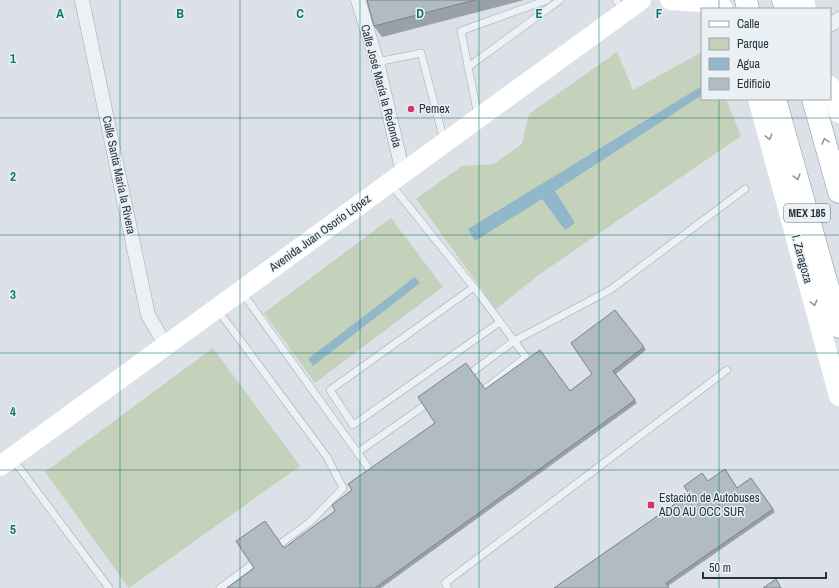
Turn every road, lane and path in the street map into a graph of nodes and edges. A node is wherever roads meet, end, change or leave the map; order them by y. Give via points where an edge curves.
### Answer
1 (82, 0) edge
2 (358, 0) edge
3 (547, 0) edge
4 (560, 0) edge
5 (641, 0) edge
6 (670, 0) edge
7 (620, 6) edge
8 (722, 8) edge
9 (377, 62) junction
10 (468, 67) junction
11 (831, 89) edge
12 (758, 100) edge
13 (775, 100) edge
14 (813, 100) edge
15 (839, 113) edge
16 (478, 118) junction
17 (444, 143) junction
18 (396, 178) junction
19 (745, 189) dead end
20 (839, 192) edge
21 (474, 287) junction
22 (241, 291) junction
23 (217, 308) junction
24 (500, 322) junction
25 (839, 328) edge
26 (514, 341) junction
27 (166, 346) junction
28 (727, 370) dead end
29 (472, 372) edge
30 (485, 389) edge
31 (839, 396) edge
32 (424, 406) edge
33 (353, 425) junction
34 (343, 432) junction
35 (358, 452) junction
36 (6, 462) edge
37 (377, 465) edge
38 (109, 588) edge
39 (220, 588) edge
40 (448, 588) edge

1 - 27 street, Calle Santa María la Rivera via 148,315
2 - 9 street, Calle José María la Redonda
3 - 10 lane via 461,31
4 - 10 lane
5 - 7 main road, Avenida Juan Osorio López
6 - 8 main road via 700,2
7 - 16 main road, Avenida Juan Osorio López
9 - 17 lane via 421,53
9 - 18 street, Calle José María la Redonda
10 - 16 lane
11 - 15 main road
12 -> 31 main road, I. Zaragoza
13 -> 25 highway, MEX 185
20 -> 14 highway, MEX 185
16 - 17 main road, Avenida Juan Osorio López
17 - 18 main road, Avenida Juan Osorio López
18 - 21 lane
18 - 22 main road, Avenida Juan Osorio López
19 - 26 lane via 610,290
21 - 24 lane
21 - 33 lane via 330,390
22 - 23 main road, Avenida Juan Osorio López
22 - 34 lane
23 - 27 main road, Avenida Juan Osorio López
23 - 39 lane via 346,486 310,522
24 - 26 lane
24 - 33 lane
26 - 29 lane
26 - 30 lane via 526,358
27 - 36 main road, Avenida Juan Osorio López
28 - 40 lane via 445,583
32 - 35 lane
33 - 34 lane
34 - 35 lane
35 - 37 lane via 368,471
36 - 38 lane

